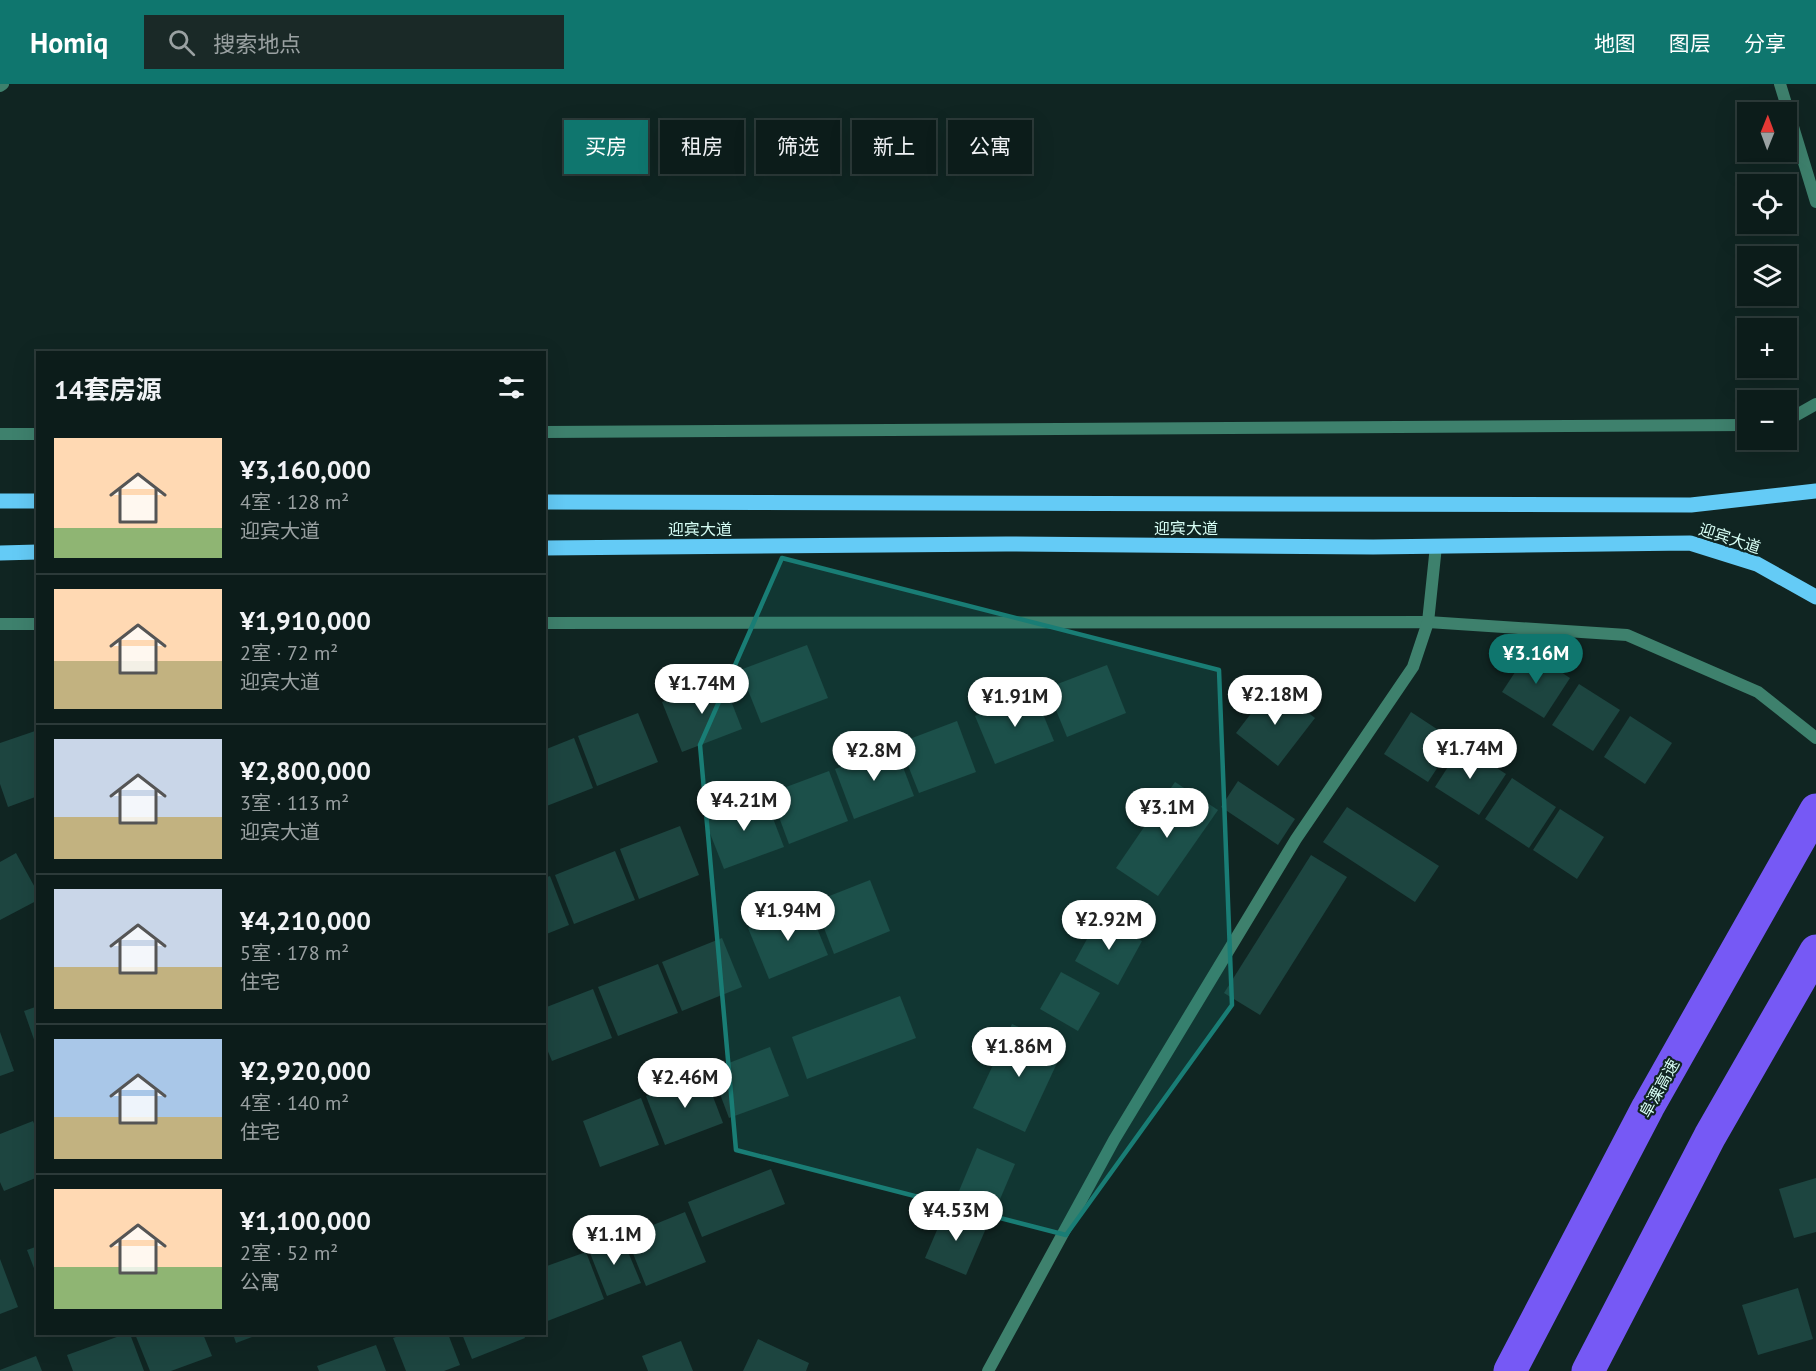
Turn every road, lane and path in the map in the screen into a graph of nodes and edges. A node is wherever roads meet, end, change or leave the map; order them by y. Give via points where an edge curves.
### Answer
1 (1780, 84) edge
2 (1816, 202) edge
3 (1816, 404) edge
4 (1797, 415) edge
5 (1737, 425) edge
6 (546, 432) edge
7 (0, 434) edge
8 (36, 434) edge
9 (1816, 491) edge
10 (0, 501) edge
11 (36, 501) edge
12 (546, 502) edge
13 (1436, 546) junction
14 (546, 548) edge
15 (36, 552) edge
16 (0, 553) edge
17 (1816, 597) edge
18 (1428, 622) junction
19 (546, 623) edge
20 (0, 624) edge
21 (36, 624) edge
22 (1816, 738) edge
23 (1816, 810) edge
24 (1816, 951) edge
25 (988, 1371) edge
26 (1510, 1371) edge
27 (1588, 1371) edge

1 - 2 street
3 - 4 street
5 - 6 street
7 - 8 street
9 - 12 main road, 迎宾大道 via 1691,505
10 - 11 main road
13 - 14 main road, 迎宾大道
13 - 17 main road, 迎宾大道 via 1690,543 1757,564
13 - 18 street
15 - 16 main road
18 - 19 street
18 - 22 street via 1627,635 1758,692
18 - 25 street via 1413,667 1296,839 1113,1140
20 - 21 street
23 - 26 highway, 阜溧高速 via 1648,1107
24 - 27 highway via 1710,1136

